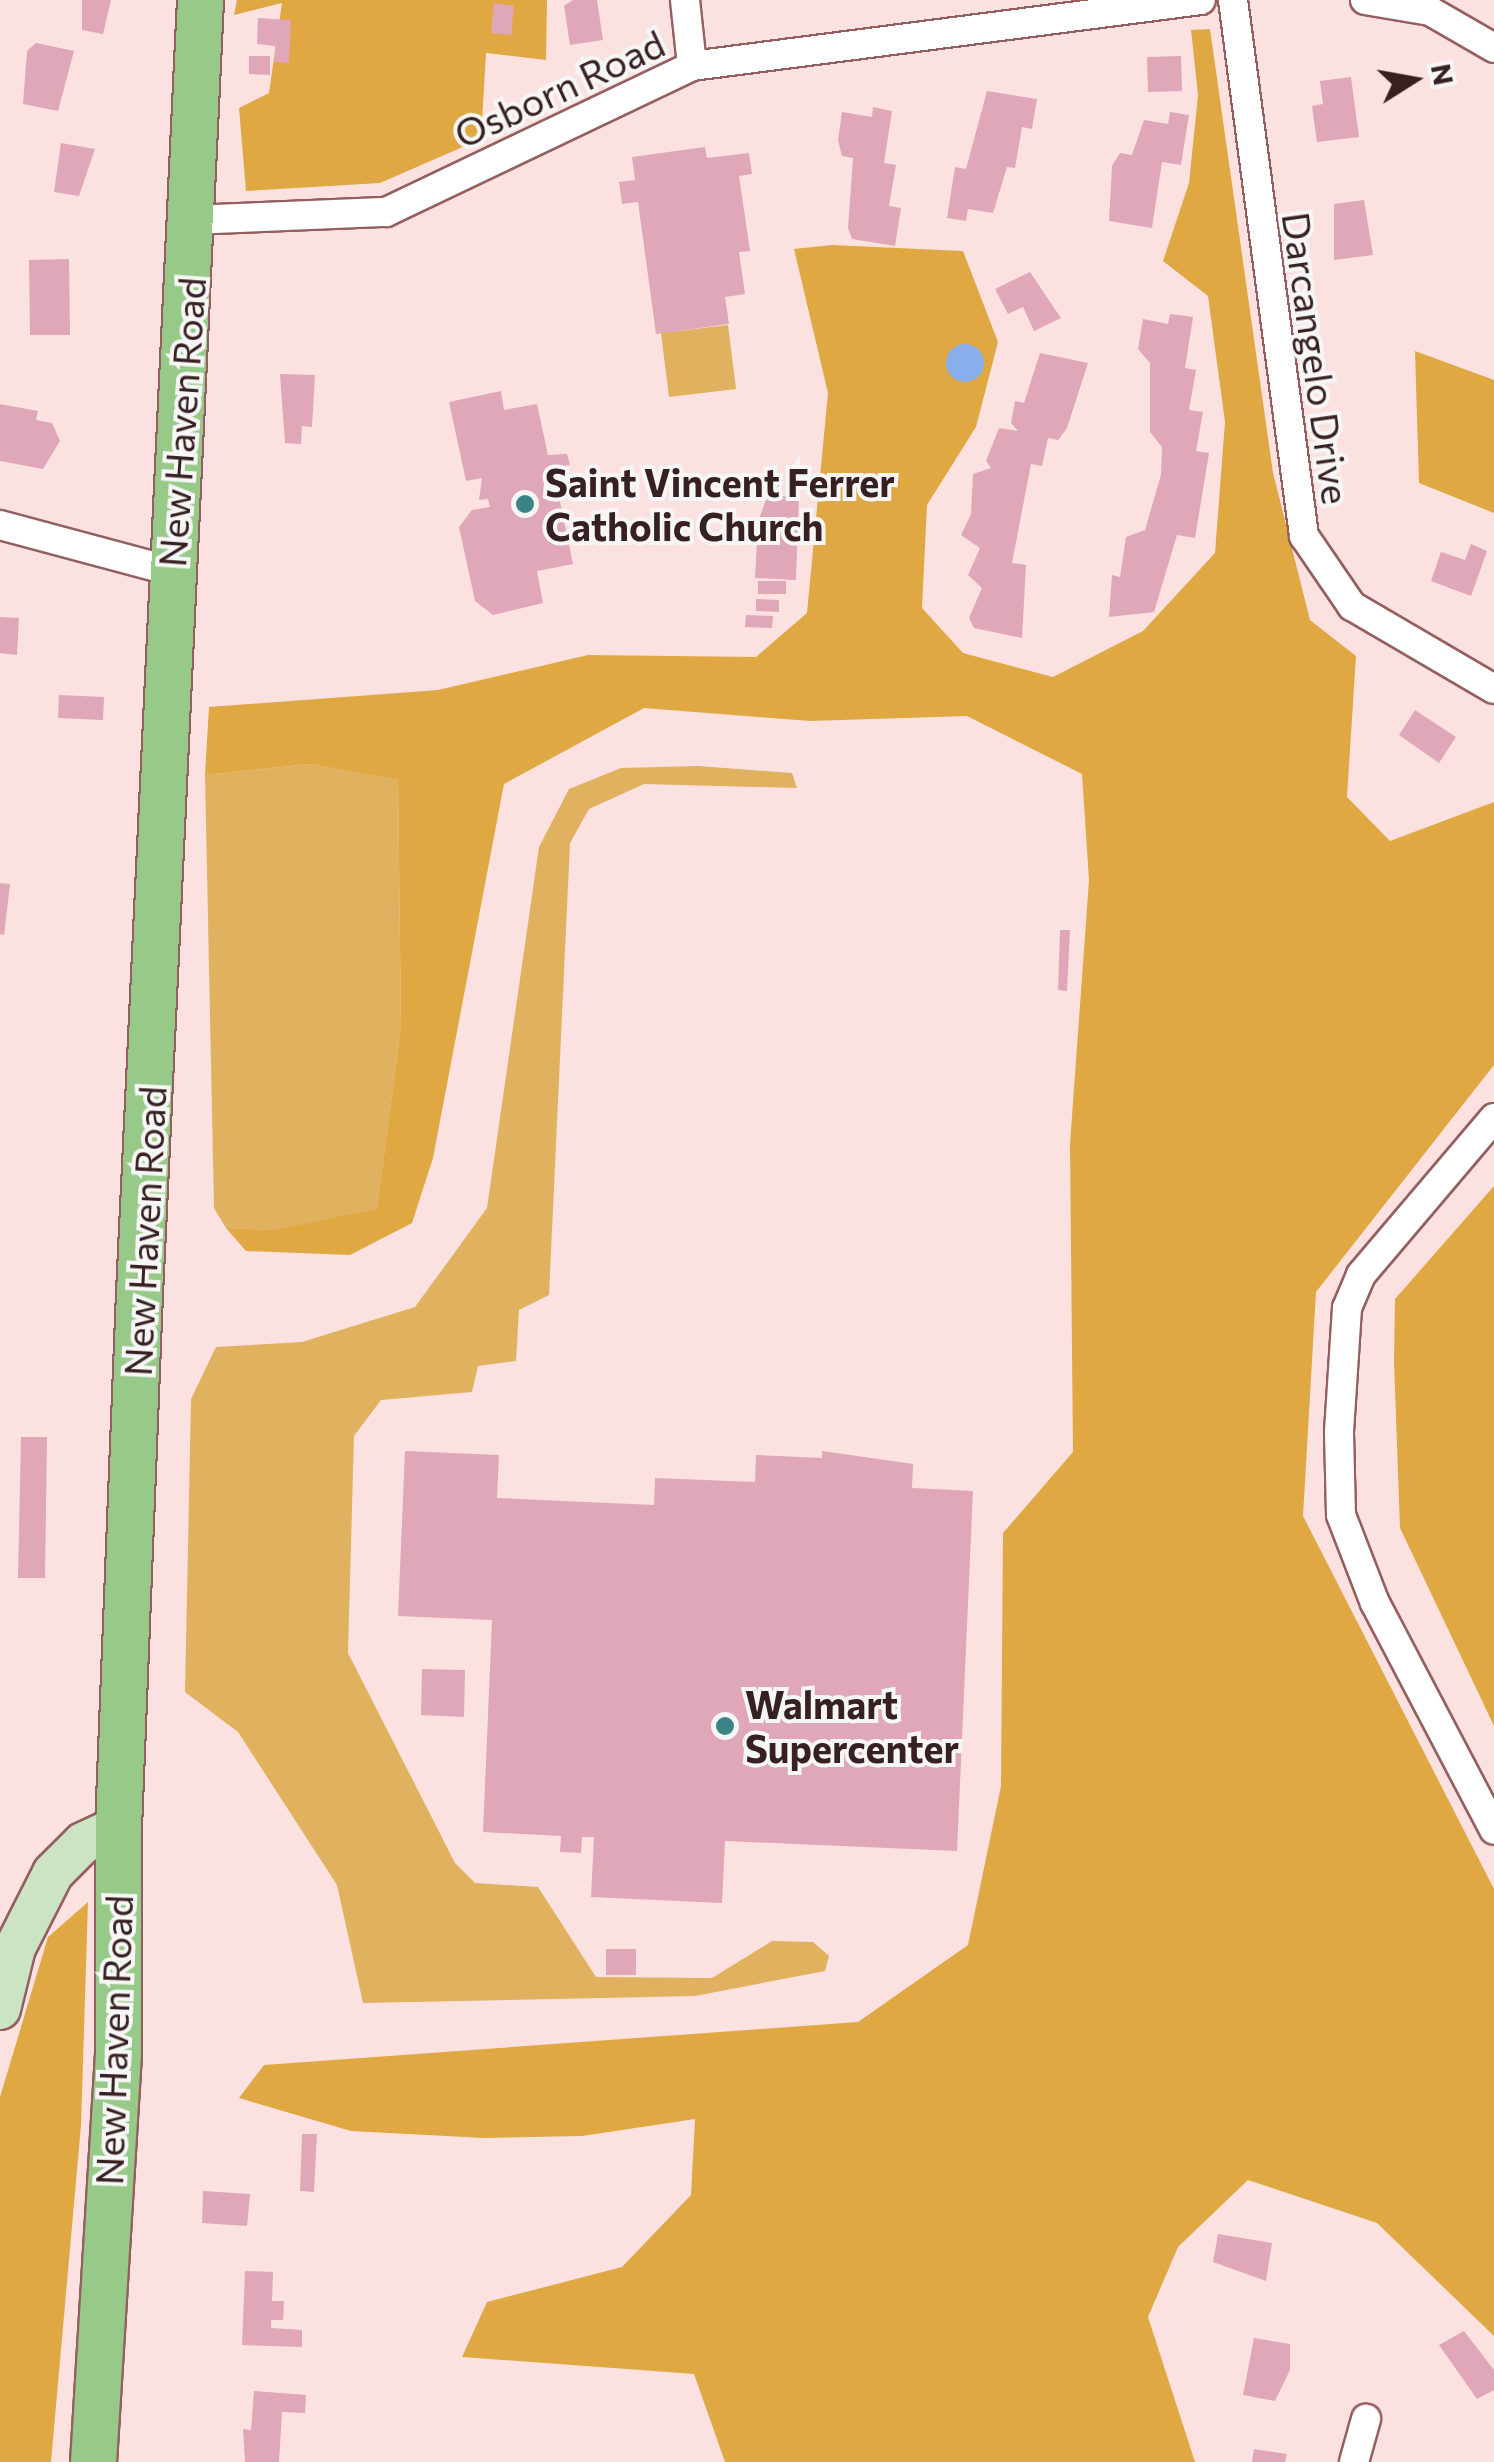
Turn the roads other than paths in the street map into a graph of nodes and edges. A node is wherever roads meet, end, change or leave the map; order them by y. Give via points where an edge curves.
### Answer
1 (200, 0) edge
2 (685, 0) edge
3 (1201, 0) edge
4 (1234, 0) edge
5 (1364, 0) edge
6 (1494, 48) edge
7 (692, 66) junction
8 (193, 220) junction
9 (0, 525) edge
10 (172, 571) junction
11 (1494, 689) edge
12 (1494, 1118) edge
13 (118, 1827) junction
14 (1494, 1830) edge
15 (0, 2009) edge
16 (1366, 2419) dead end
17 (92, 2462) edge
18 (1354, 2462) edge

1 - 8 main road, New Haven Road
2 - 7 street
3 - 7 street, Osborn Road
4 - 11 street, Darcangelo Drive via 1304,536 1352,606
5 - 6 street via 1430,11
7 - 8 street, Osborn Road via 386,212
8 - 10 main road, New Haven Road
9 - 10 street
10 - 13 main road, New Haven Road
12 - 14 street via 1361,1275 1346,1308 1339,1432 1341,1515 1375,1604
13 - 15 street via 83,1843 53,1873 16,1948
13 - 17 main road, New Haven Road via 118,2054
16 - 18 street

